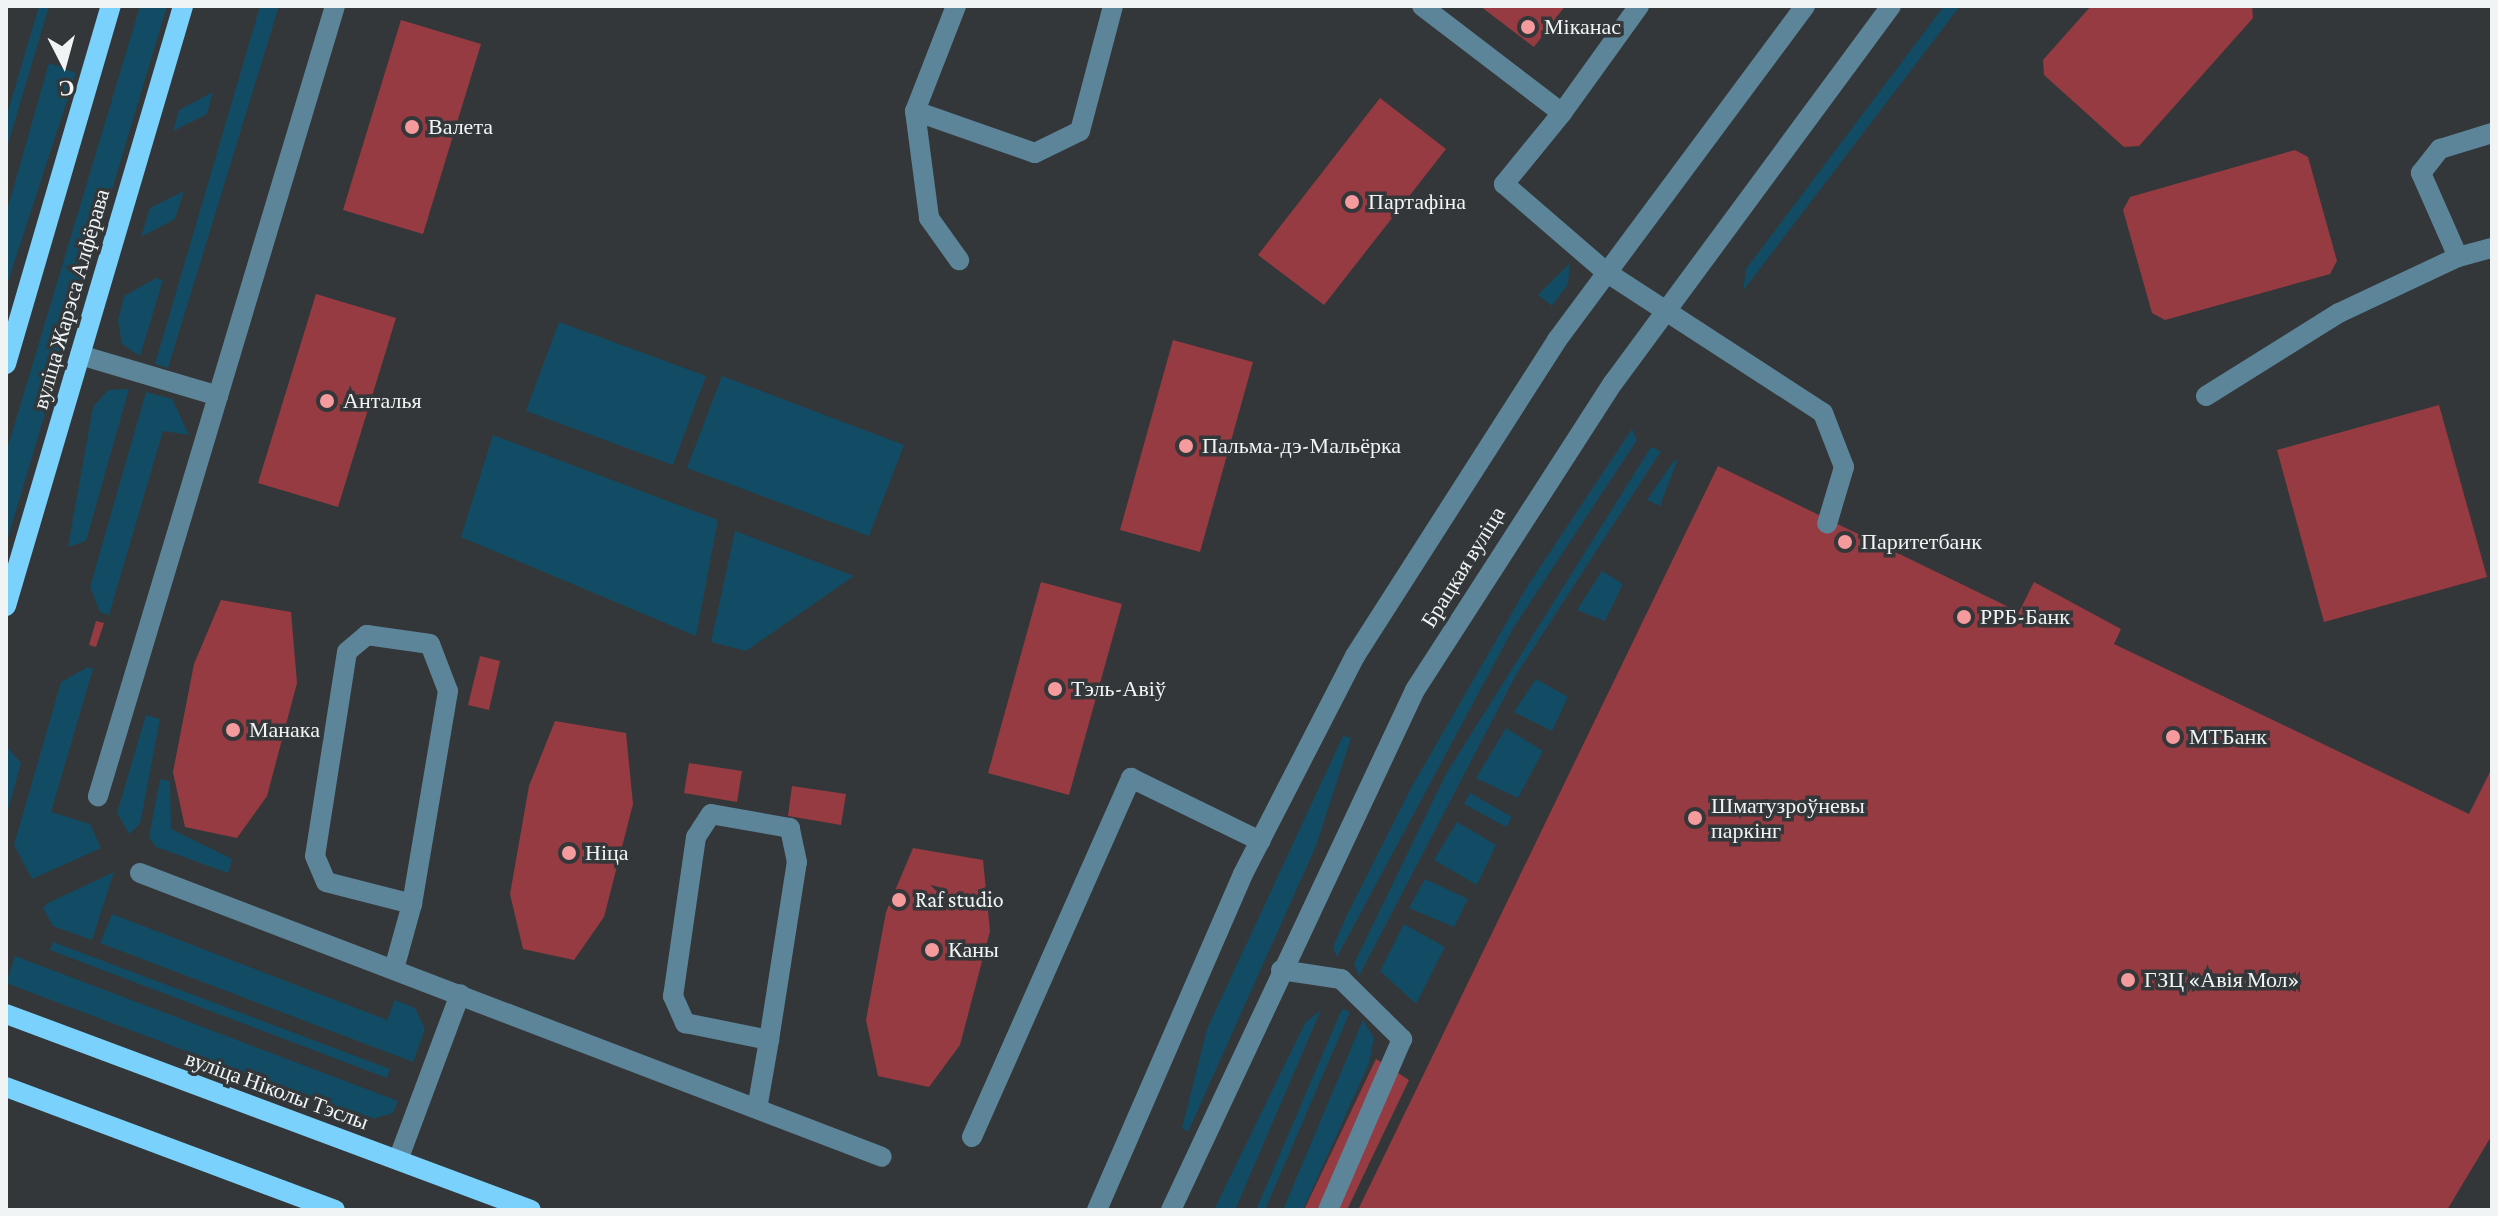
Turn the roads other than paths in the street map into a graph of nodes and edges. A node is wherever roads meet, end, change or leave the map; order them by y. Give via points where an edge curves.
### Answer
1 (111, 6) edge
2 (183, 6) edge
3 (335, 6) edge
4 (956, 6) edge
5 (1113, 6) edge
6 (1422, 6) edge
7 (1639, 6) edge
8 (1805, 6) edge
9 (1891, 6) edge
10 (915, 111) junction
11 (1562, 113) junction
12 (2492, 133) edge
13 (2492, 248) edge
14 (2458, 257) junction
15 (959, 260) dead end
16 (1606, 272) junction
17 (1672, 309) junction
18 (10, 332) edge
19 (80, 355) junction
20 (6, 364) edge
21 (218, 396) junction
22 (2206, 396) dead end
23 (1827, 524) dead end
24 (6, 606) edge
25 (98, 796) dead end
26 (1260, 841) junction
27 (140, 873) dead end
28 (412, 904) junction
29 (394, 969) junction
30 (1281, 970) junction
31 (460, 994) junction
32 (6, 1014) edge
33 (769, 1040) junction
34 (6, 1087) edge
35 (757, 1109) junction
36 (972, 1137) dead end
37 (882, 1157) dead end
38 (398, 1160) junction
39 (335, 1210) edge
40 (531, 1210) edge
41 (1097, 1210) edge
42 (1171, 1210) edge
43 (1328, 1210) edge

1 - 18 main road, вуліца Жарэса Алфёрава
2 - 19 main road, вуліца Жарэса Алфёрава
3 - 21 street
4 - 10 street
5 - 10 street via 1080,131 1035,153
6 - 11 street
7 - 11 street
8 - 16 street, Брацкая вуліца
9 - 17 street, Брацкая вуліца
10 - 15 street via 929,218
11 - 16 street via 1504,184
12 - 14 street via 2440,149 2421,173
13 - 14 street
14 - 22 street via 2339,313
16 - 17 street
16 - 26 street, Брацкая вуліца via 1479,456 1355,656
17 - 23 street via 1823,413 1844,467
17 - 30 street, Брацкая вуліца via 1536,493 1415,690
18 - 20 main road, вуліца Жарэса Алфёрава
19 - 21 street
19 - 24 main road, вуліца Жарэса Алфёрава
21 - 25 street
26 - 36 street via 1131,778
26 - 41 street, Брацкая вуліца
27 - 29 street
28 - 28 street via 448,691 444,668 430,644 367,635 347,652 315,856 326,882
28 - 29 street
29 - 31 street
30 - 42 street, Брацкая вуліца
30 - 43 street via 1341,979 1402,1039
31 - 35 street
31 - 38 street
32 - 38 main road, вуліца Ніколы Тэслы
33 - 33 street via 797,862 790,828 711,814 696,837 673,996 685,1023
33 - 35 street
34 - 39 main road
35 - 37 street
38 - 40 main road, вуліца Ніколы Тэслы

